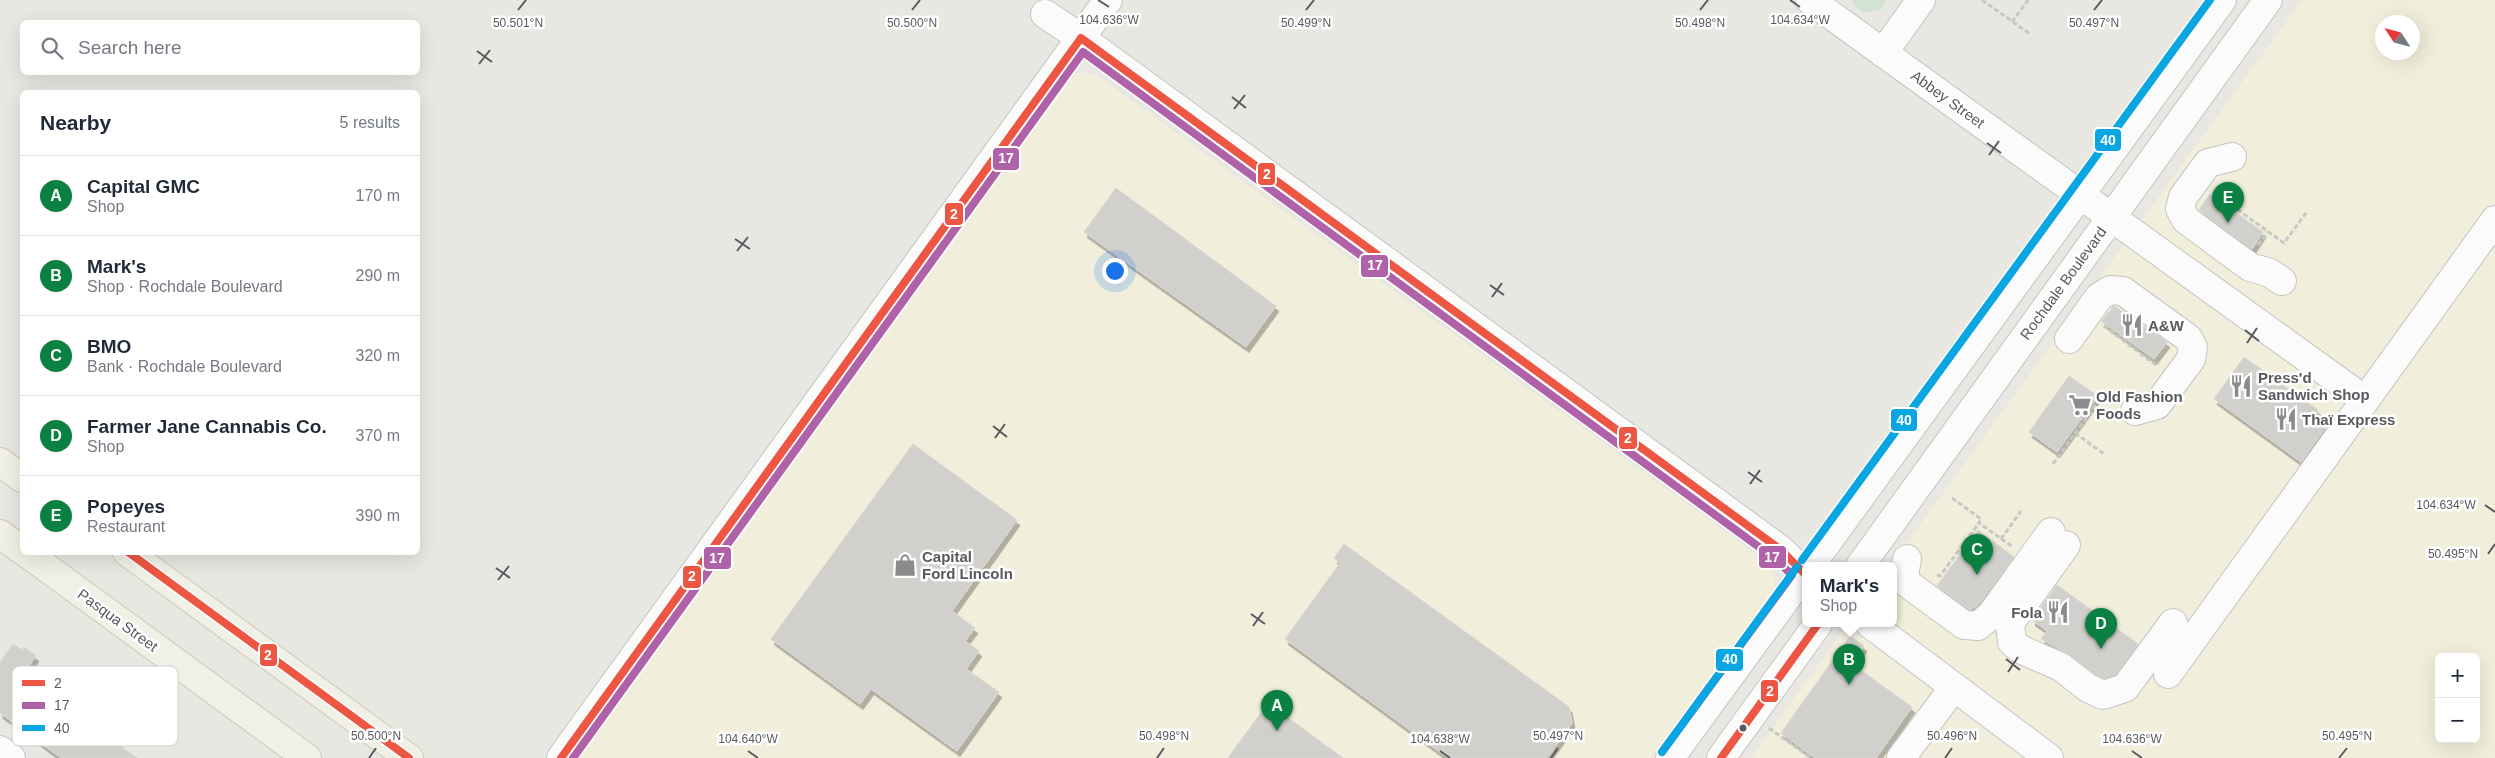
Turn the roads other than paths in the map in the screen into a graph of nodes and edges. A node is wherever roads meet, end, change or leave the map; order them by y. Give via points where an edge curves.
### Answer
1 (1108, 0) edge
2 (1810, 0) edge
3 (1921, 0) edge
4 (2222, 0) edge
5 (2268, 0) edge
6 (1045, 14) dead end
7 (1081, 38) junction
8 (1883, 53) junction
9 (2232, 157) dead end
10 (2080, 194) junction
11 (2111, 216) junction
12 (2495, 220) edge
13 (2282, 282) dead end
14 (2070, 338) dead end
15 (2365, 400) junction
16 (2135, 411) dead end
17 (0, 462) edge
18 (20, 477) edge
19 (0, 534) edge
20 (20, 549) edge
21 (30, 555) edge
22 (131, 555) edge
23 (1907, 559) dead end
24 (1813, 562) edge
25 (1863, 562) edge
26 (1802, 571) edge
27 (1802, 578) edge
28 (2173, 623) dead end
29 (1816, 627) edge
30 (1874, 627) edge
31 (2168, 674) dead end
32 (1954, 687) junction
33 (0, 750) edge
34 (11, 758) edge
35 (307, 758) edge
36 (409, 758) edge
37 (561, 758) edge
38 (1670, 758) edge
39 (1721, 758) edge
40 (1901, 758) edge
41 (2049, 758) edge

1 - 7 street
2 - 8 street, Abbey Street
3 - 8 street
4 - 10 street
5 - 11 street, Rochdale Boulevard
6 - 7 street
7 - 26 street via 1781,550
7 - 37 street
8 - 10 street, Abbey Street
9 - 13 street via 2208,163 2183,197 2180,209 2186,220 2245,263 2270,273
10 - 11 street, Abbey Street
10 - 24 street
11 - 15 street, Abbey Street
11 - 25 street, Rochdale Boulevard
12 - 15 street
14 - 16 street via 2099,297 2110,290 2124,291 2188,338 2193,346 2192,359 2158,405
15 - 31 street
17 - 18 main road
19 - 20 main road
21 - 35 main road, Pasqua Street
22 - 36 main road
23 - 28 street via 1904,574 1908,584 1964,625 1978,626 2059,538 2010,623 2012,642 2020,649 2061,666 2088,688 2103,695 2125,688
27 - 38 street
29 - 39 street
30 - 32 street
32 - 40 street
32 - 41 street
33 - 34 street

